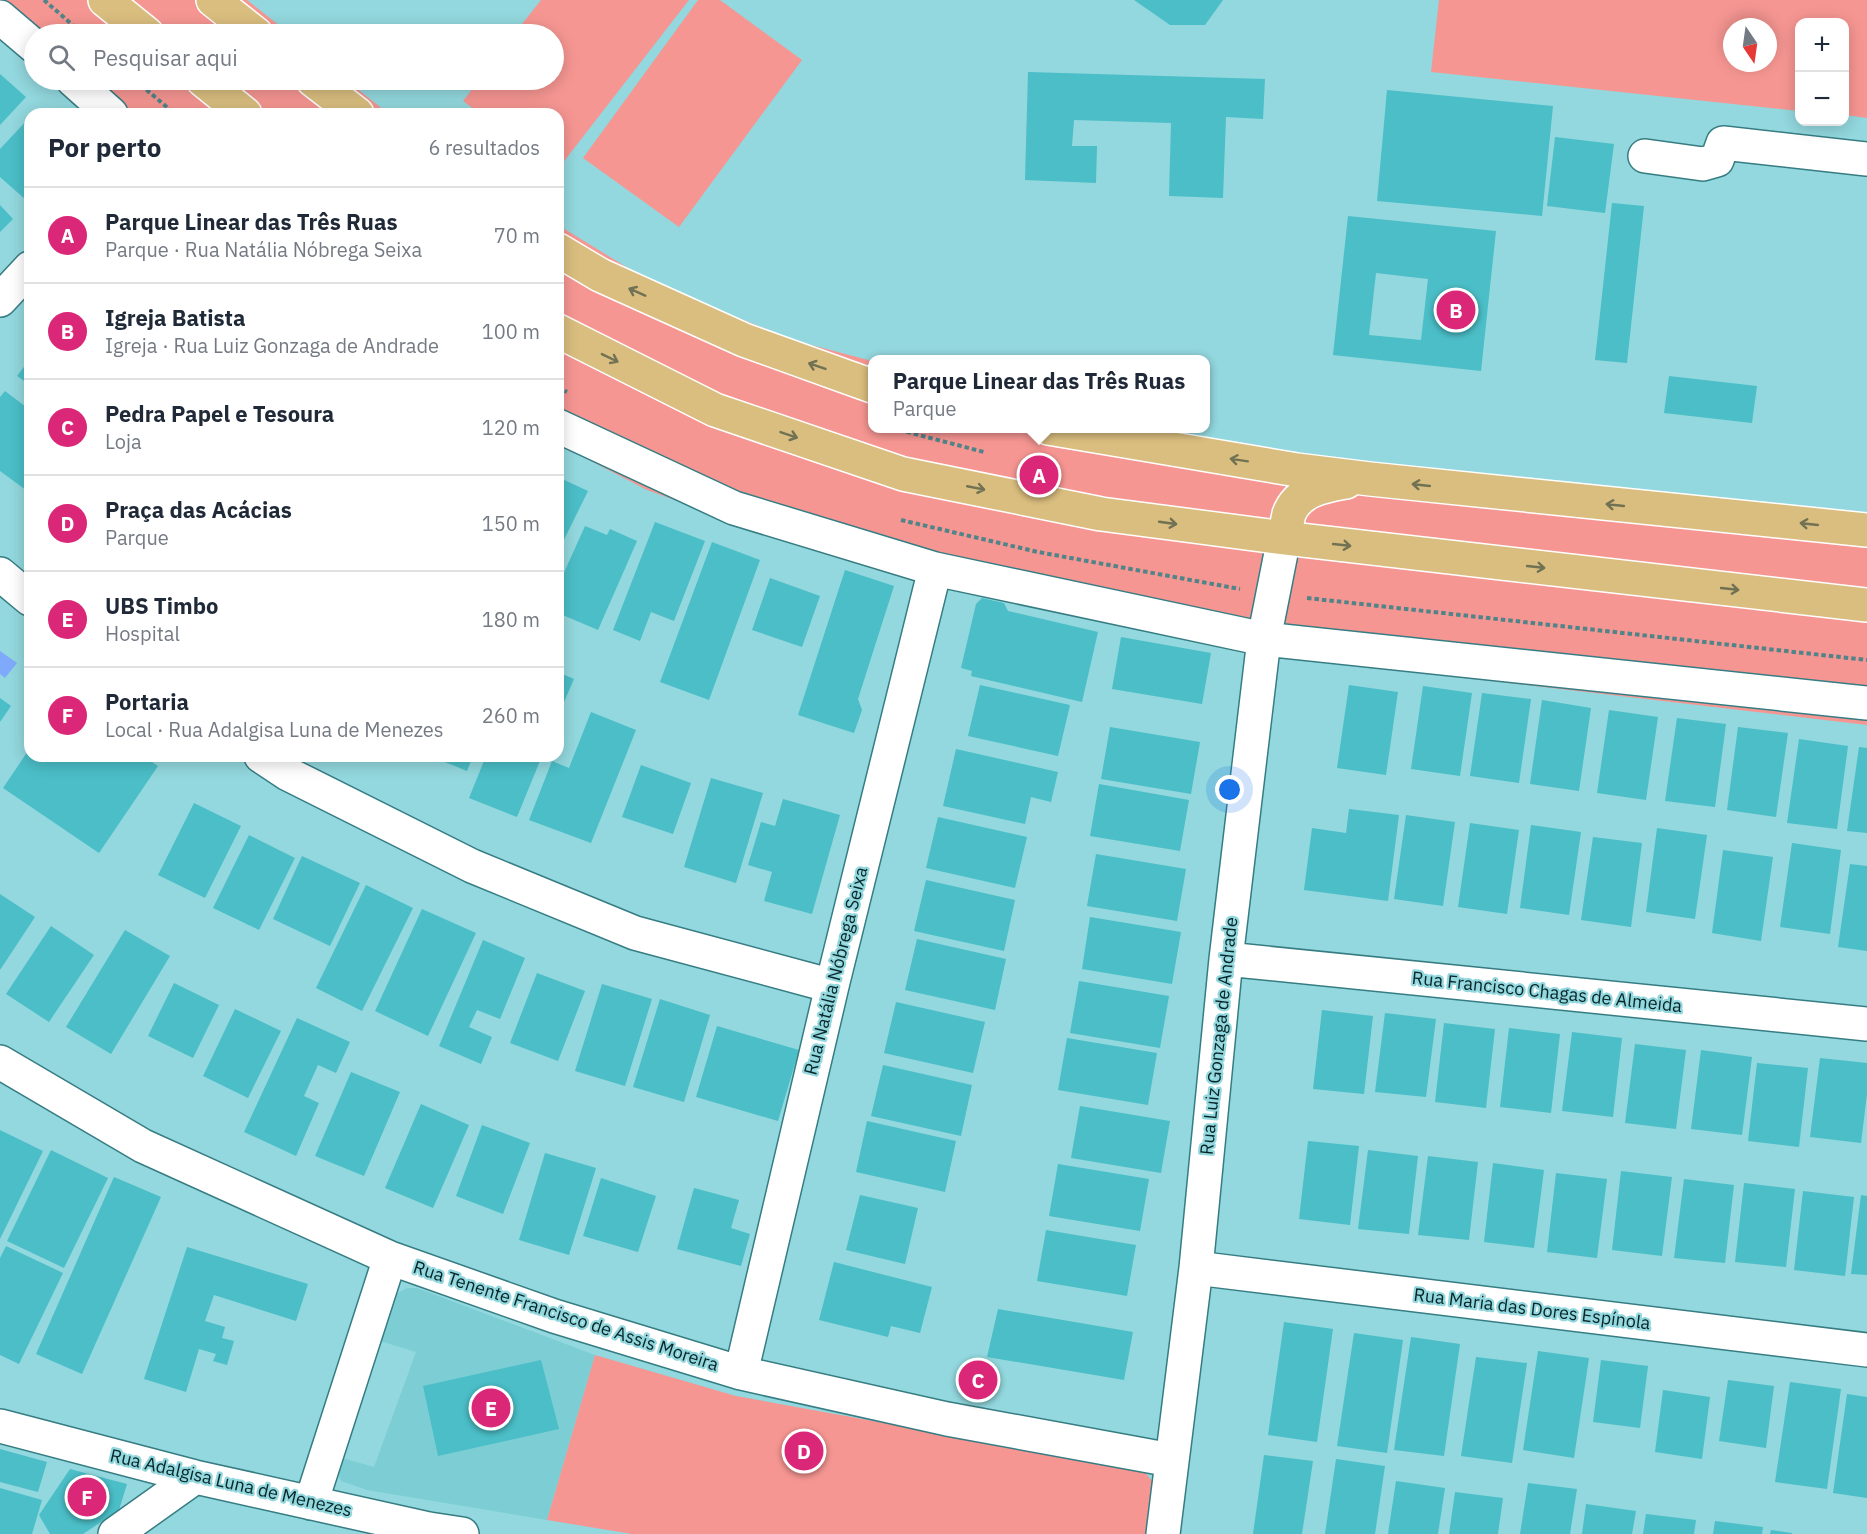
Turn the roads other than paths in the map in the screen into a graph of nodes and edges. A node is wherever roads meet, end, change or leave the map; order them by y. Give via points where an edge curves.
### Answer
1 (105, 0) edge
2 (213, 0) edge
3 (0, 17) edge
4 (135, 24) edge
5 (243, 24) edge
6 (24, 37) edge
7 (84, 90) edge
8 (215, 90) edge
9 (326, 90) edge
10 (104, 108) edge
11 (238, 108) edge
12 (349, 108) edge
13 (1645, 156) dead end
14 (1867, 159) edge
15 (564, 254) edge
16 (24, 274) edge
17 (0, 300) edge
18 (564, 334) edge
19 (868, 384) edge
20 (564, 429) edge
21 (1072, 433) edge
22 (1370, 479) junction
23 (1867, 530) edge
24 (1284, 538) junction
25 (935, 569) junction
26 (0, 574) edge
27 (24, 594) edge
28 (1867, 604) edge
29 (1264, 639) junction
30 (1867, 703) edge
31 (270, 762) edge
32 (1226, 959) junction
33 (832, 986) junction
34 (1867, 1024) edge
35 (0, 1062) edge
36 (390, 1258) junction
37 (1196, 1268) junction
38 (1867, 1350) edge
39 (741, 1373) junction
40 (0, 1426) edge
41 (1171, 1460) junction
42 (195, 1477) junction
43 (311, 1503) junction
44 (114, 1534) edge
45 (462, 1534) edge
46 (1163, 1534) edge

1 - 4 main road
2 - 5 main road
3 - 6 street
7 - 10 street
8 - 11 main road
9 - 12 main road
13 - 14 street via 1703,164 1717,160 1723,143
19 -> 15 main road via 744,340 600,276
16 - 17 street
18 -> 24 main road via 715,410 903,474 1101,514
20 - 25 street via 734,508
22 -> 21 main road
23 -> 22 main road
22 - 24 main road via 1326,485 1303,495 1289,514
24 -> 28 main road
24 - 29 street, Rua Luiz Gonzaga de Andrade
25 - 29 street
25 - 33 street, Rua Natália Nóbrega Seixa
26 - 27 street
29 - 30 street
29 - 32 street, Rua Luiz Gonzaga de Andrade
31 - 33 street via 472,866 635,933
32 - 34 street, Rua Francisco Chagas de Almeida
32 - 37 street, Rua Luiz Gonzaga de Andrade
33 - 39 street, Rua Natália Nóbrega Seixa
35 - 36 street, Rua Tenente Francisco de Assis Moreira via 143,1146
36 - 39 street, Rua Tenente Francisco de Assis Moreira via 554,1316
36 - 43 street
37 - 38 street, Rua Maria das Dores Espínola
37 - 41 street, Rua Luiz Gonzaga de Andrade
39 - 41 street, Rua Tenente Francisco de Assis Moreira via 947,1419
40 - 42 street, Rua Adalgisa Luna de Menezes
41 - 46 street, Rua Luiz Gonzaga de Andrade
42 - 43 street, Rua Adalgisa Luna de Menezes
42 - 44 street
43 - 45 street, Rua Adalgisa Luna de Menezes

